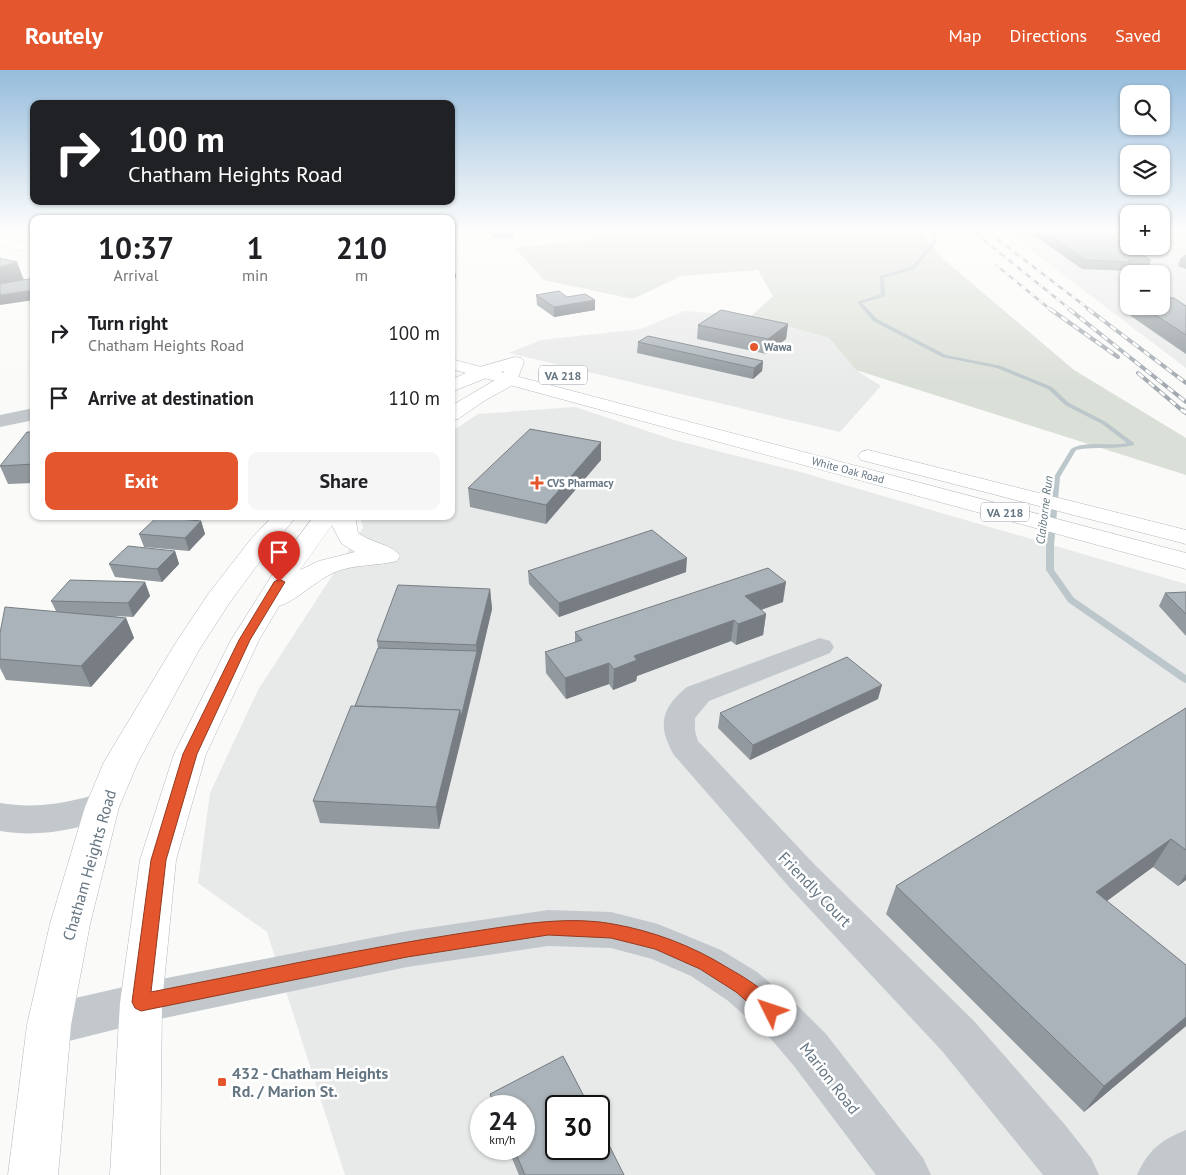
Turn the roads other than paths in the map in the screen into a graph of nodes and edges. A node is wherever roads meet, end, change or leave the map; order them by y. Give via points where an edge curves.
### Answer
1 (488, 355) dead end
2 (455, 365) edge
3 (533, 367) dead end
4 (512, 371) junction
5 (482, 372) junction
6 (455, 385) edge
7 (455, 412) edge
8 (30, 415) edge
9 (0, 421) edge
10 (855, 453) dead end
11 (282, 520) edge
12 (323, 520) edge
13 (344, 520) edge
14 (1186, 537) edge
15 (1186, 561) edge
16 (263, 609) junction
17 (820, 647) dead end
18 (102, 807) junction
19 (0, 817) edge
20 (141, 1002) junction
21 (49, 1025) junction
22 (1186, 1154) edge
23 (33, 1175) edge
24 (134, 1175) edge
25 (906, 1175) edge
26 (1074, 1175) edge
27 (1162, 1175) edge

1 - 4 main road, VA 218
2 - 5 main road, VA 218
3 - 4 main road, VA 218
4 - 5 main road, VA 218
4 - 7 main road
4 - 15 main road, White Oak Road / VA 218 via 824,464
5 - 6 main road
8 - 9 street
10 - 14 main road, White Oak Road / VA 218
11 - 18 main road, Chatham Heights Road via 218,599 185,650 121,762
12 - 16 main road
13 - 16 main road via 346,535 353,542 388,556 328,564 300,580
16 - 20 main road via 190,754 158,860
17 - 26 street, Friendly Court via 698,694 685,705 678,719 679,734 685,747 803,878 958,1036
18 - 19 street via 58,819 20,821
18 - 21 main road, Chatham Heights Road via 70,924
20 - 21 street, Marion Road
20 - 24 main road
20 - 25 street, Marion Road via 426,946 548,928 611,930 658,942 706,963 742,986 785,1023 810,1050
21 - 23 main road, Chatham Heights Road
22 - 27 street

